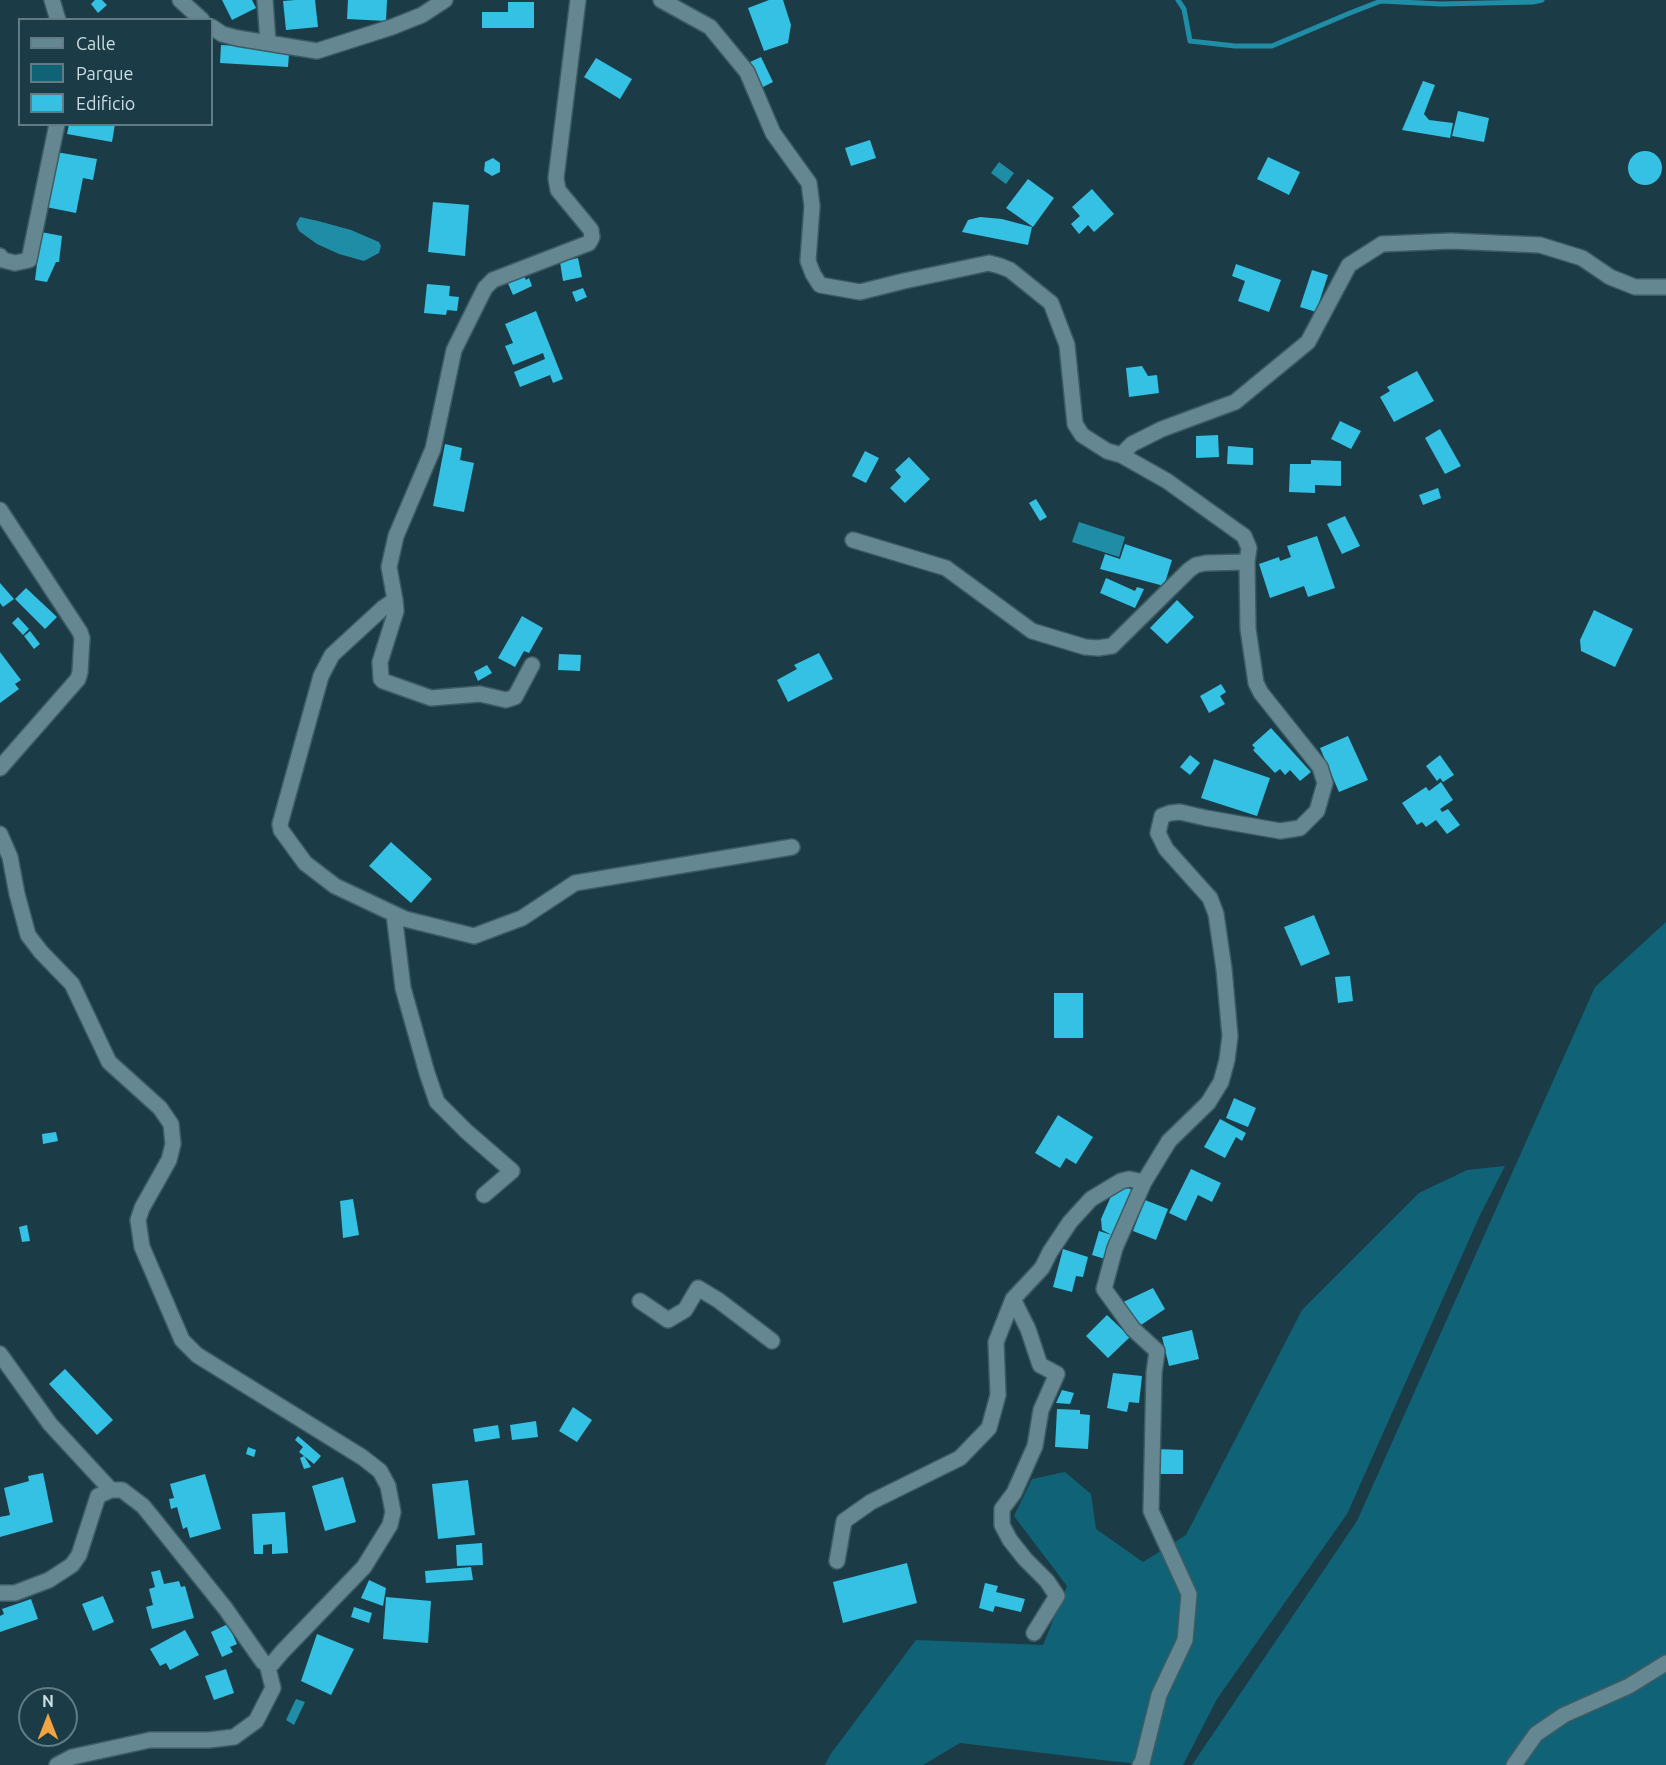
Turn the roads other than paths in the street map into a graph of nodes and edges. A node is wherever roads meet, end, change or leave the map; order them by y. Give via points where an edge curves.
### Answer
1 (52, 0) edge
2 (180, 0) edge
3 (265, 0) edge
4 (445, 0) edge
5 (578, 0) edge
6 (661, 0) edge
7 (57, 18) edge
8 (200, 18) edge
9 (213, 28) edge
10 (268, 42) junction
11 (57, 126) edge
12 (0, 256) edge
13 (1666, 287) edge
14 (1121, 455) junction
15 (0, 510) edge
16 (853, 540) dead end
17 (1247, 562) junction
18 (395, 600) junction
19 (532, 665) dead end
20 (0, 768) edge
21 (0, 834) edge
22 (792, 847) dead end
23 (394, 914) junction
24 (1144, 1182) junction
25 (484, 1195) dead end
26 (1012, 1299) junction
27 (640, 1301) dead end
28 (771, 1341) dead end
29 (0, 1354) edge
30 (111, 1490) junction
31 (837, 1561) dead end
32 (0, 1593) edge
33 (1034, 1633) dead end
34 (1666, 1663) edge
35 (267, 1664) junction
36 (57, 1765) edge
37 (1140, 1765) edge
38 (1515, 1765) edge

1 - 7 street
2 - 8 street
3 - 10 street
4 - 10 street via 392,27 317,51
5 - 18 street via 556,178 558,190 591,230 592,237 590,243 493,280 485,288 454,350 433,449 396,536 389,567
6 - 14 street via 710,27 747,72 773,133 809,183 812,206 808,261 820,285 860,292 989,263 1010,270 1051,303 1067,345 1075,424 1082,435
9 - 10 street via 237,38
11 - 12 street via 28,260 15,263
13 - 14 street via 1635,287 1610,277 1582,258 1540,245 1382,244 1349,265 1308,342 1235,402 1162,429 1132,444
14 - 17 street via 1167,481 1244,536 1249,548
15 - 20 street via 82,638 80,672 74,686
16 - 17 street via 946,568 1032,631 1085,648 1112,646 1196,565
17 - 24 street via 1248,629 1256,683 1320,767 1325,783 1317,810 1300,828 1280,831 1180,812 1162,816 1158,833 1166,849 1210,898 1216,914 1230,1036 1221,1082 1208,1103 1169,1140
18 - 19 street via 396,611 380,662 383,681 431,698 480,694 506,700 515,697
18 - 23 street via 332,655 321,676 280,824 305,863 335,886
21 - 35 street via 10,857 28,935 72,984 109,1062 160,1108 171,1124 173,1144 169,1160 138,1220 142,1247 183,1340 197,1355 362,1457 380,1471 388,1486 393,1512 390,1525 364,1567 272,1664
22 - 23 street via 575,884 522,918 474,936
23 - 25 street via 403,988 437,1102 512,1171
24 - 26 street via 1121,1181 1091,1199 1070,1222 1042,1268
24 - 37 street via 1115,1248 1104,1288 1133,1329 1157,1351 1151,1510 1189,1594 1185,1640 1159,1695
26 - 31 street via 996,1342 998,1395 989,1428 960,1458 871,1502 844,1521
26 - 33 street via 1028,1329 1040,1365 1057,1374 1041,1410 1031,1457 1002,1509 1002,1525 1010,1539 1057,1596
27 - 28 street via 668,1320 685,1310 699,1288
29 - 30 street via 50,1424
30 - 32 street via 98,1496 76,1561 49,1580 15,1593
30 - 35 street via 122,1490 143,1506
34 - 38 street via 1629,1686 1564,1715 1536,1734
35 - 36 street via 273,1689 256,1721 234,1737 150,1740 72,1756

